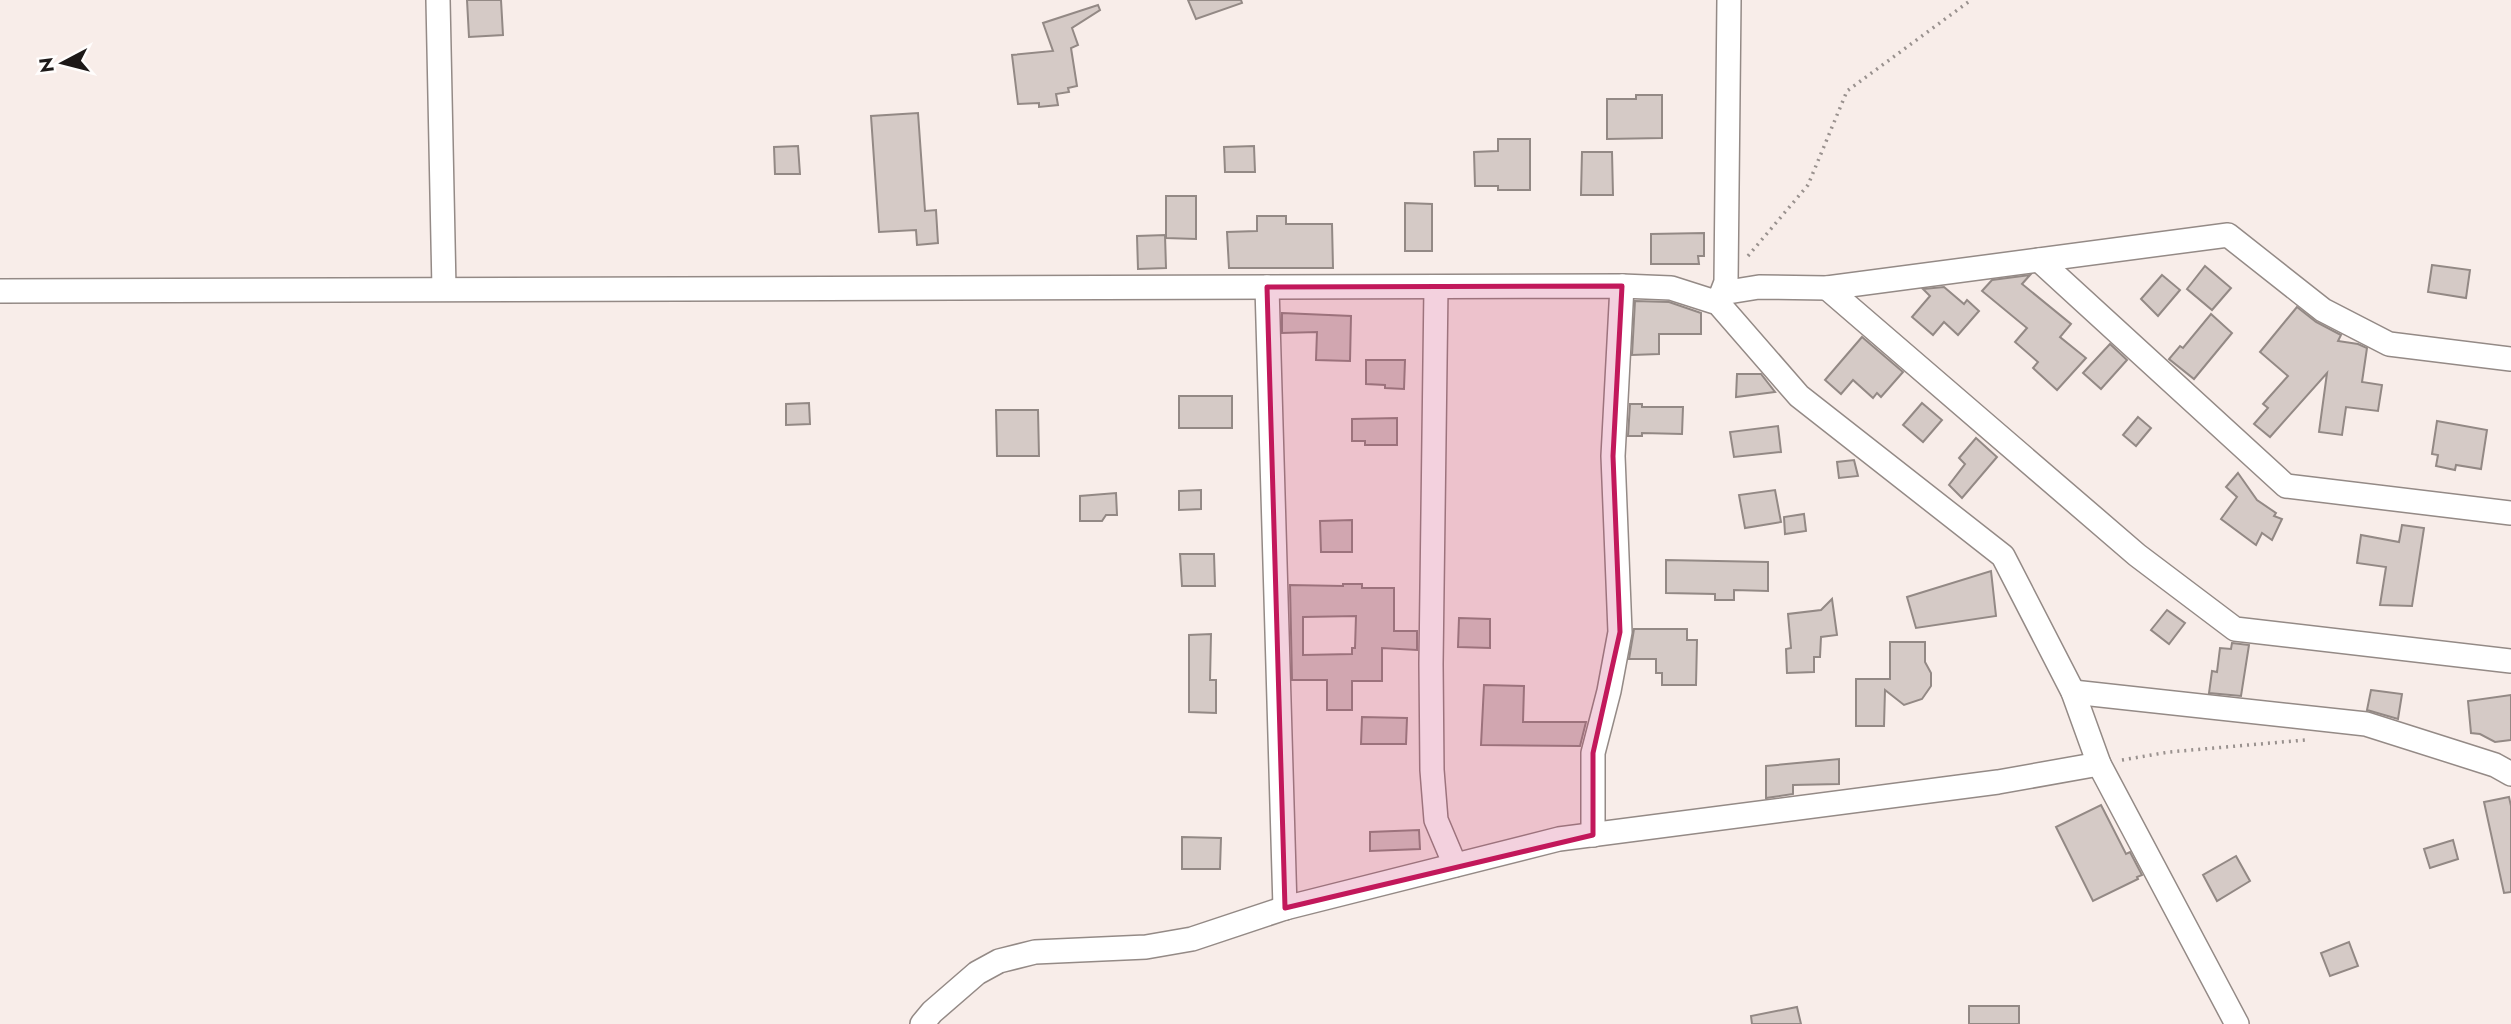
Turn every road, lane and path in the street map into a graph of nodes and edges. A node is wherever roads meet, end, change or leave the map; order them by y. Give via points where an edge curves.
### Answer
1 (438, 0) edge
2 (1729, 0) edge
3 (1971, 0) edge
4 (2039, 260) junction
5 (1622, 286) junction
6 (1268, 287) junction
7 (1436, 287) junction
8 (1827, 288) junction
9 (444, 289) junction
10 (0, 291) edge
11 (1722, 293) junction
12 (2511, 359) edge
13 (2511, 513) edge
14 (2511, 661) edge
15 (2073, 692) junction
16 (2312, 739) dead end
17 (2099, 764) junction
18 (2511, 774) edge
19 (1593, 835) junction
20 (1455, 865) junction
21 (1286, 908) junction
22 (922, 1024) edge
23 (2237, 1024) edge

1 - 9 street
2 - 11 street
3 - 11 path via 1847,91 1808,185
4 - 8 street
4 - 12 street via 2228,235 2323,310 2389,344
4 - 13 street via 2286,486
5 - 7 street
5 - 11 street
5 - 19 street via 1613,456 1620,632 1593,752
6 - 7 street
6 - 9 street
6 - 21 street
7 - 20 street via 1432,770 1436,820
8 - 11 street
8 - 14 street via 2137,555 2235,629
9 - 10 street
11 - 15 street via 1799,396 2003,556
15 - 17 street
15 - 18 street via 2366,724
16 - 17 path via 2169,752
17 - 19 street via 1998,782
17 - 23 street
19 - 20 street
20 - 21 street
21 - 22 street via 1192,939 1146,947 1035,952 999,961 976,973

